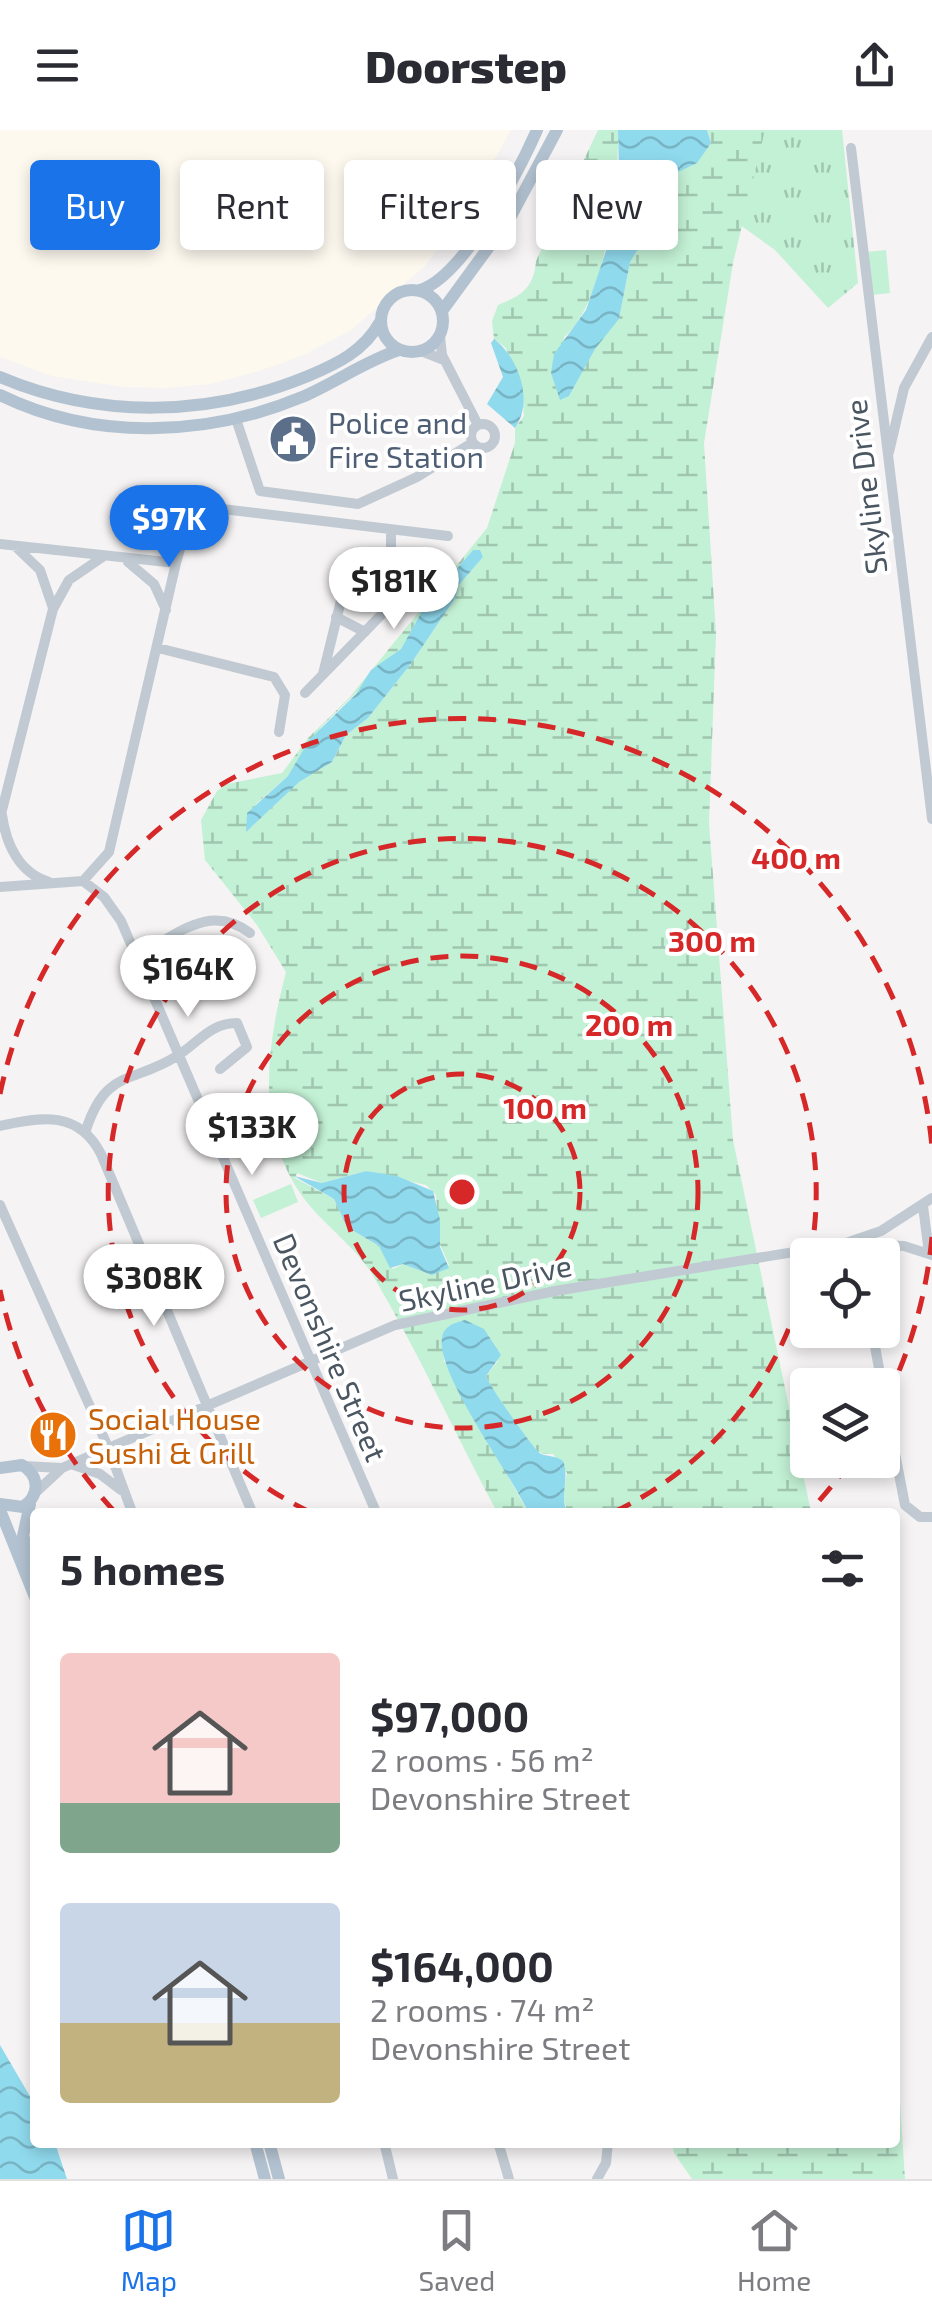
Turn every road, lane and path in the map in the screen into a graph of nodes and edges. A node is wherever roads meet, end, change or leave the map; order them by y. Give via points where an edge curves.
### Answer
1 (537, 130) edge
2 (556, 130) edge
3 (852, 148) dead end
4 (420, 290) junction
5 (442, 311) junction
6 (380, 322) junction
7 (440, 336) junction
8 (932, 337) edge
9 (399, 350) junction
10 (422, 351) junction
11 (445, 360) junction
12 (0, 377) edge
13 (0, 395) edge
14 (236, 419) junction
15 (478, 425) junction
16 (472, 443) junction
17 (888, 477) junction
18 (391, 530) junction
19 (448, 536) dead end
20 (0, 544) edge
21 (13, 544) junction
22 (104, 556) junction
23 (123, 558) junction
24 (176, 563) junction
25 (392, 566) junction
26 (53, 609) junction
27 (166, 616) junction
28 (336, 617) junction
29 (365, 632) junction
30 (158, 648) junction
31 (322, 676) junction
32 (305, 693) dead end
33 (279, 732) dead end
34 (1, 816) edge
35 (932, 819) edge
36 (83, 881) junction
37 (60, 885) junction
38 (0, 887) edge
39 (250, 933) dead end
40 (136, 956) junction
41 (178, 1055) junction
42 (220, 1069) dead end
43 (0, 1126) edge
44 (86, 1130) junction
45 (927, 1202) edge
46 (0, 1205) edge
47 (861, 1238) edge
48 (900, 1246) edge
49 (790, 1253) edge
50 (930, 1254) edge
51 (309, 1361) junction
52 (208, 1405) junction
53 (108, 1447) junction
54 (0, 1458) edge
55 (18, 1464) junction
56 (66, 1466) junction
57 (0, 1468) edge
58 (900, 1474) edge
59 (122, 1490) junction
60 (33, 1497) junction
61 (0, 1507) edge
62 (30, 1508) edge
63 (130, 1508) edge
64 (250, 1508) edge
65 (374, 1508) edge
66 (30, 1509) edge
67 (932, 1517) edge
68 (30, 1556) edge
69 (30, 1584) edge
70 (257, 2148) edge
71 (271, 2148) edge
72 (385, 2148) edge
73 (500, 2148) edge
74 (607, 2148) edge
75 (265, 2179) edge
76 (279, 2179) edge
77 (393, 2179) edge
78 (509, 2179) edge
79 (597, 2179) edge

1 - 4 main road via 456,264
2 - 5 main road via 510,218
3 - 17 street, Skyline Drive
4 - 5 main road
4 - 6 main road via 392,296
5 - 7 main road
6 - 9 main road
6 - 12 main road via 365,344 326,369 260,394 192,407 91,403
7 - 10 main road
7 - 11 street
8 - 17 street via 896,411
9 - 10 main road
9 - 14 main road via 297,399
10 - 11 street
11 - 15 street
13 - 14 main road via 50,416 106,426 166,428
14 - 16 street via 260,490 353,504 389,492
15 - 16 street
15 - 16 street via 490,427 495,439 485,448
17 - 35 street, Skyline Drive
18 - 19 street
18 - 24 street via 208,508 191,521
18 - 25 street
20 - 21 street
21 - 22 street
21 - 26 street via 40,570
22 - 23 street
22 - 26 street via 69,580
23 - 24 street
23 - 27 street via 154,584
24 - 27 street
25 - 28 street via 352,564
25 - 29 street via 389,601
26 - 34 street
27 - 30 street
28 - 29 street
28 - 31 street
29 - 31 street
30 - 33 street via 274,677 284,696
30 - 36 street via 114,840
31 - 32 street
34 - 37 street via 17,859 40,879
36 - 37 street
36 - 40 street, Devonshire Street via 113,907
37 - 38 street
39 - 40 street via 236,922 200,922
40 - 41 street, Devonshire Street
41 - 42 street via 201,1034 237,1023 246,1046
41 - 44 street via 108,1087
41 - 51 street, Devonshire Street
43 - 44 street via 57,1118
44 - 52 street
45 - 47 street, Skyline Drive
45 - 50 street
46 - 53 street
48 - 50 street
49 - 51 street, Skyline Drive via 440,1313
51 - 52 street, Skyline Drive
51 - 65 street, Devonshire Street
52 - 53 street, Skyline Drive
52 - 64 street
53 - 56 street, Skyline Drive
53 - 59 street
54 - 55 main road
55 - 56 street, Skyline Drive
55 - 57 main road
55 - 60 main road via 34,1477
56 - 59 street via 100,1474
56 - 60 street, Skyline Drive
58 - 67 street via 906,1504 920,1518
59 - 63 street
60 - 61 main road via 14,1509
60 - 62 main road
61 - 69 main road
66 - 68 main road via 23,1536
70 - 75 main road
71 - 76 main road
72 - 77 street
73 - 78 street
74 - 79 street

